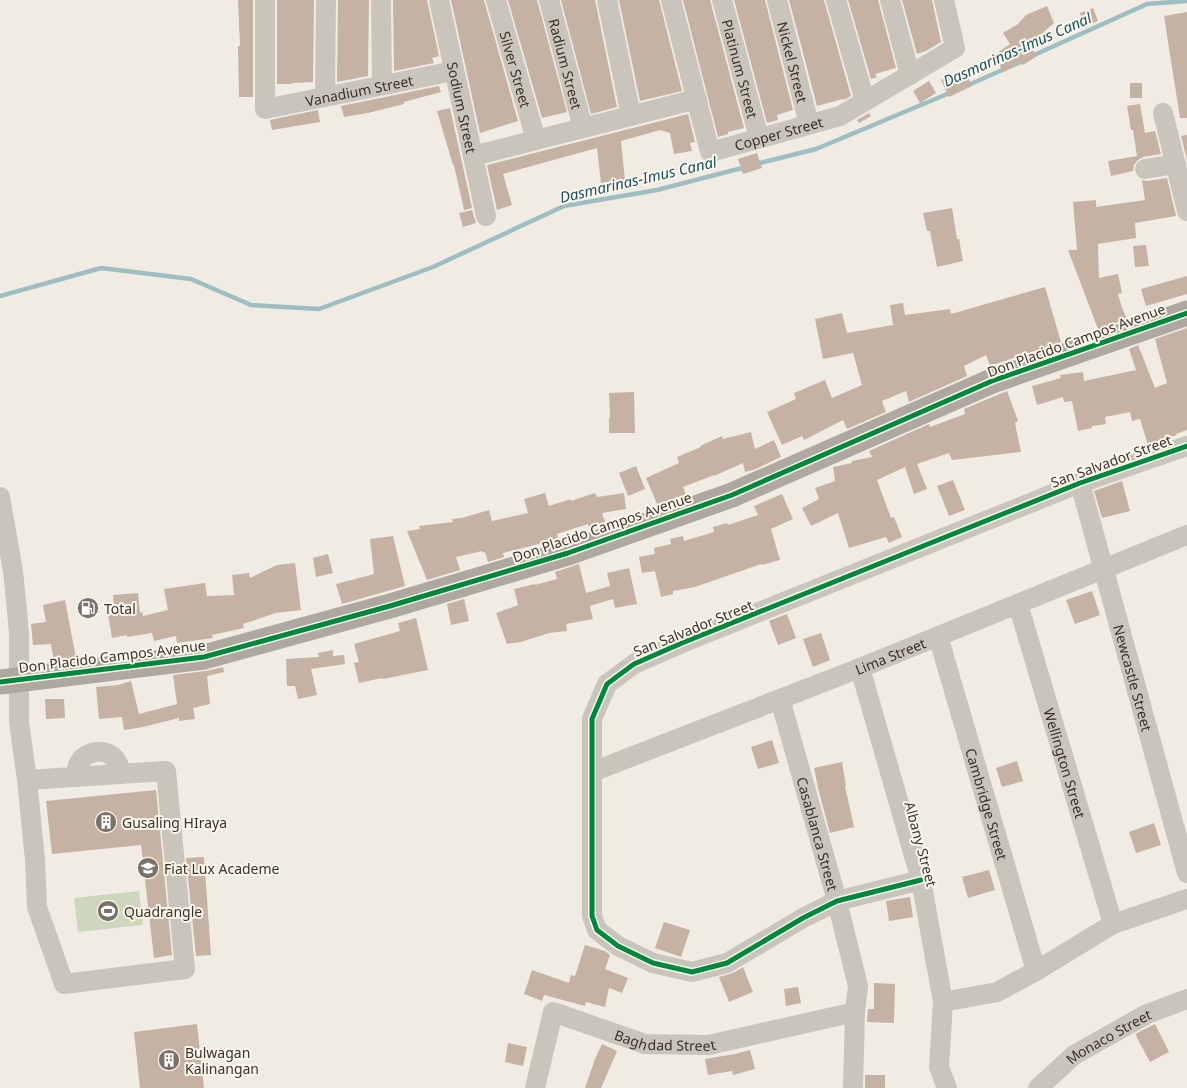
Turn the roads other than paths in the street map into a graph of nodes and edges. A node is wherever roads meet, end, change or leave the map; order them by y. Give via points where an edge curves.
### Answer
1 (265, 0) edge
2 (326, 0) edge
3 (381, 0) edge
4 (439, 0) edge
5 (496, 0) edge
6 (548, 0) edge
7 (607, 0) edge
8 (671, 0) edge
9 (722, 0) edge
10 (777, 0) edge
11 (836, 0) edge
12 (890, 0) edge
13 (944, 0) edge
14 (454, 71) junction
15 (910, 75) junction
16 (382, 86) junction
17 (325, 97) junction
18 (697, 99) junction
19 (865, 101) junction
20 (1163, 113) dead end
21 (631, 116) junction
22 (809, 124) junction
23 (584, 128) junction
24 (759, 138) junction
25 (536, 140) junction
26 (473, 156) junction
27 (1176, 164) junction
28 (1145, 169) dead end
29 (1187, 211) edge
30 (486, 216) dead end
31 (1187, 313) edge
32 (1187, 446) edge
33 (1080, 483) junction
34 (0, 497) edge
35 (1186, 542) edge
36 (1104, 569) junction
37 (1018, 604) junction
38 (938, 636) junction
39 (860, 668) junction
40 (15, 679) edge
41 (780, 699) junction
42 (592, 772) junction
43 (27, 780) junction
44 (1187, 874) edge
45 (921, 880) junction
46 (1187, 899) edge
47 (837, 901) junction
48 (1113, 924) junction
49 (1036, 971) junction
50 (1187, 999) edge
51 (943, 1002) junction
52 (855, 1012) junction
53 (537, 1087) edge
54 (852, 1088) edge
55 (947, 1088) edge
56 (1038, 1088) edge

1 - 17 street, Vanadium Street via 265,109
2 - 17 street
3 - 16 street
4 - 14 street, Sodium Street
5 - 25 street, Silver Street
6 - 23 street, Radium Street
7 - 21 street
8 - 18 street, Copper Street
9 - 24 street, Platinum Street
10 - 22 street, Nickel Street
11 - 19 street
12 - 15 street
13 - 15 street, Copper Street via 955,48
14 - 16 street, Vanadium Street
14 - 26 street, Sodium Street
15 - 19 street, Copper Street
16 - 17 street, Vanadium Street
18 - 21 street
18 - 24 street, Copper Street via 710,152
19 - 22 street, Copper Street via 840,116
20 - 27 street
21 - 23 street
22 - 24 street, Copper Street
23 - 25 street
25 - 26 street
26 - 30 street, Sodium Street
27 - 28 street
27 - 29 street
31 - 40 main road, Don Placido Campos Avenue via 992,382 732,494 568,553 390,606 204,656
32 - 33 street, San Salvador Street
33 - 36 street, Newcastle Street
33 - 42 street, San Salvador Street via 634,664 607,684 592,719
34 - 40 street via 17,610 19,635
35 - 36 street, Lima Street
36 - 37 street, Lima Street
36 - 44 street, Newcastle Street
37 - 38 street, Lima Street
37 - 48 street, Wellington Street
38 - 39 street, Lima Street
38 - 49 street, Cambridge Street
39 - 41 street, Lima Street
39 - 45 street, Albany Street
40 - 43 street
41 - 42 street, Lima Street
41 - 47 street, Casablanca Street
42 - 47 street, San Salvador Street via 592,916 597,930 618,946 653,963 692,972 727,963
43 - 43 street via 37,907 64,984 185,969 166,771 120,774 118,762 109,754 97,751 86,755 78,765 77,777
45 - 47 street, San Salvador Street
45 - 51 street, Albany Street
46 - 48 street
47 - 52 street, Casablanca Street via 858,986
48 - 49 street
49 - 51 street via 997,992
50 - 56 street, Monaco Street via 1147,1014 1074,1055
51 - 55 street, Albany Street via 939,1067
52 - 53 street, Baghdad Street via 709,1045 645,1044 553,1012
52 - 54 street, Casablanca Street

